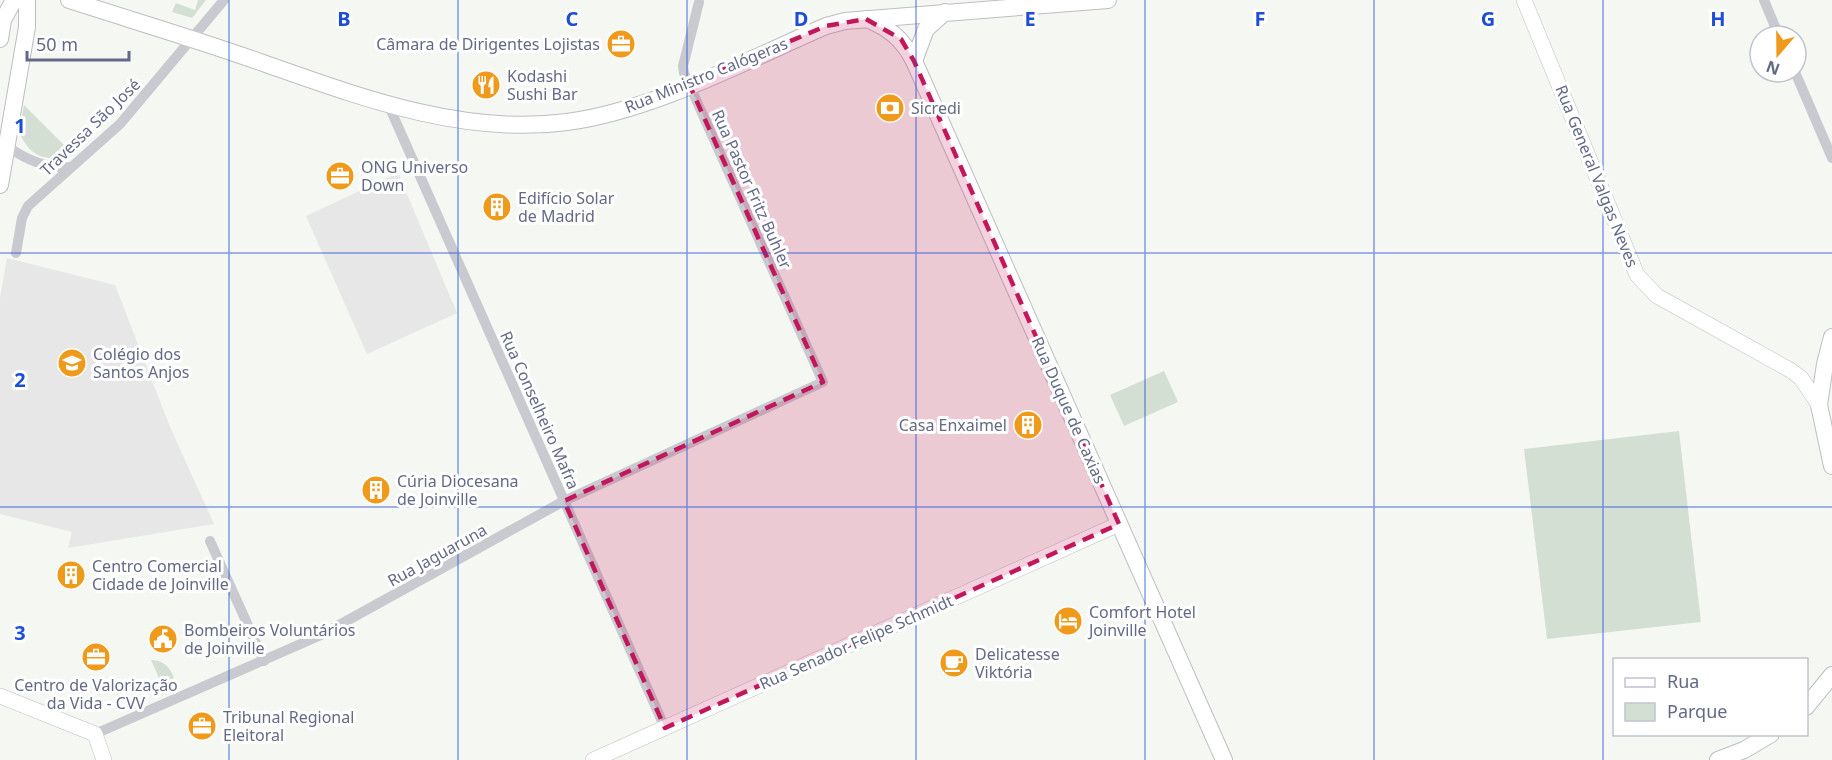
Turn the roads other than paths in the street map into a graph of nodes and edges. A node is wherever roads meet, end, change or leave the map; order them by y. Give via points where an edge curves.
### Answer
1 (14, 0) edge
2 (27, 0) edge
3 (69, 0) edge
4 (224, 0) edge
5 (1108, 0) edge
6 (1524, 0) edge
7 (1764, 0) edge
8 (699, 2) dead end
9 (945, 12) junction
10 (866, 19) junction
11 (1774, 24) edge
12 (0, 39) edge
13 (193, 39) junction
14 (914, 61) junction
15 (689, 84) junction
16 (1800, 84) edge
17 (388, 104) junction
18 (7, 146) junction
19 (1832, 158) edge
20 (71, 167) junction
21 (0, 185) edge
22 (16, 253) dead end
23 (1832, 337) edge
24 (823, 382) joint
25 (1819, 405) junction
26 (1832, 466) edge
27 (564, 501) junction
28 (1119, 524) junction
29 (210, 541) dead end
30 (264, 661) junction
31 (1832, 676) edge
32 (0, 696) edge
33 (1808, 705) edge
34 (665, 728) junction
35 (95, 734) junction
36 (1769, 736) edge
37 (104, 760) edge
38 (593, 760) edge
39 (1224, 760) edge
40 (1718, 760) edge

1 - 12 main road via 3,20
2 - 18 main road via 27,27
3 - 13 main road, Rua Ministro Calógeras
4 - 13 street, Travessa São José
5 - 9 main road, Rua Ministro Calógeras
6 - 25 main road, Rua General Valgas Neves via 1645,286 1656,296 1790,370 1801,378
7 - 11 street
8 - 15 street, Rua Pastor Fritz Buhler via 683,66
9 - 10 main road, Rua Ministro Calógeras
9 - 14 main road via 926,29
10 - 14 main road, Rua Duque de Caxias via 891,30
10 - 15 main road, Rua Ministro Calógeras via 826,26
13 - 17 main road, Rua Ministro Calógeras
13 - 20 street, Travessa São José via 120,124
14 - 28 main road, Rua Duque de Caxias
15 - 17 main road, Rua Ministro Calógeras via 604,115 534,125 473,123
15 - 24 street, Rua Pastor Fritz Buhler
16 - 19 street
17 - 27 street, Rua Conselheiro Mafra
18 - 20 street via 42,165
18 - 21 main road
20 - 22 street, Travessa São José via 24,212
23 - 25 main road
24 - 27 street, Rua Jaguaruna
25 - 26 main road
27 - 30 street, Rua Jaguaruna via 363,614
27 - 34 street, Rua Conselheiro Mafra
28 - 34 main road, Rua Senador Felipe Schmidt
28 - 39 main road, Rua Duque de Caxias
29 - 30 street
30 - 35 street, Rua Jaguaruna
31 - 33 main road
32 - 35 main road
34 - 38 main road, Rua Senador Felipe Schmidt
35 - 37 main road
36 - 40 main road

